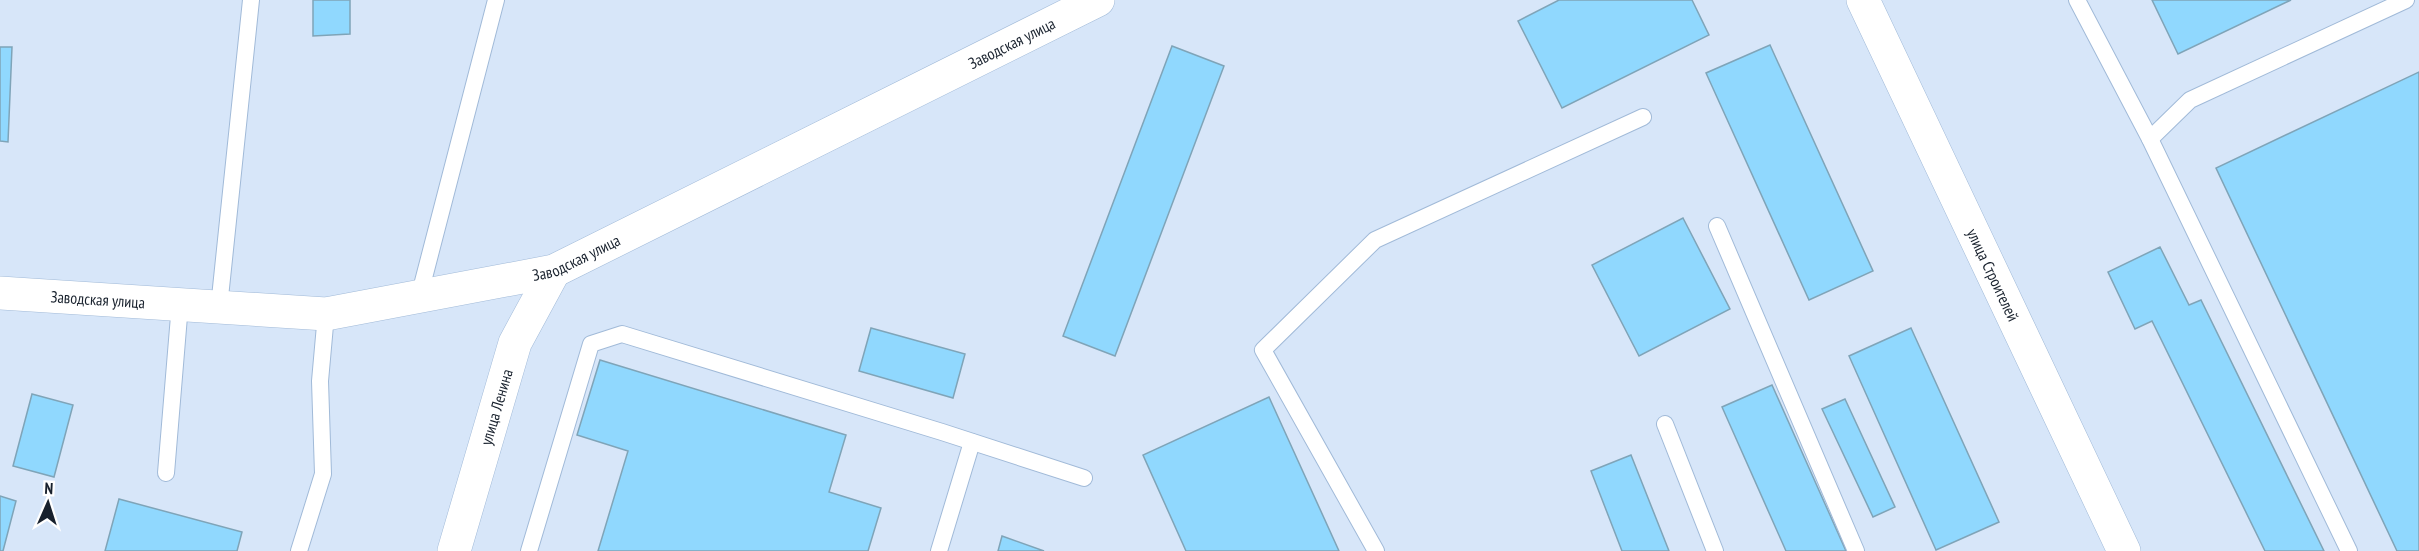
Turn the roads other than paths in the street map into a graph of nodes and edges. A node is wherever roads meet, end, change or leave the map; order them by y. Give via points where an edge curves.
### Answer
1 (251, 0) edge
2 (496, 0) edge
3 (1098, 0) edge
4 (1863, 0) edge
5 (2077, 0) edge
6 (2406, 0) edge
7 (1643, 117) dead end
8 (2150, 140) junction
9 (1717, 226) dead end
10 (554, 271) junction
11 (0, 292) edge
12 (419, 297) junction
13 (180, 304) junction
14 (219, 307) junction
15 (326, 314) junction
16 (1665, 424) dead end
17 (972, 442) junction
18 (166, 473) dead end
19 (1084, 478) dead end
20 (299, 551) edge
21 (454, 551) edge
22 (529, 551) edge
23 (939, 551) edge
24 (1376, 551) edge
25 (1714, 551) edge
26 (1856, 551) edge
27 (2124, 551) edge
28 (2349, 551) edge

1 - 14 lane
2 - 12 lane
3 - 10 street, Заводская улица
4 - 27 street, улица Строителей
5 - 8 lane
6 - 8 lane via 2190,100
7 - 24 lane via 1375,240 1263,350
8 - 28 lane
9 - 26 lane
10 - 12 street, Заводская улица
10 - 21 street, улица Ленина via 515,343
11 - 13 street, Заводская улица
12 - 15 street, Заводская улица
13 - 14 street, Заводская улица
13 - 18 lane
14 - 15 street, Заводская улица
15 - 20 lane via 320,381 323,474
16 - 25 lane
17 - 19 lane
17 - 22 lane via 622,334 591,344
17 - 23 lane

